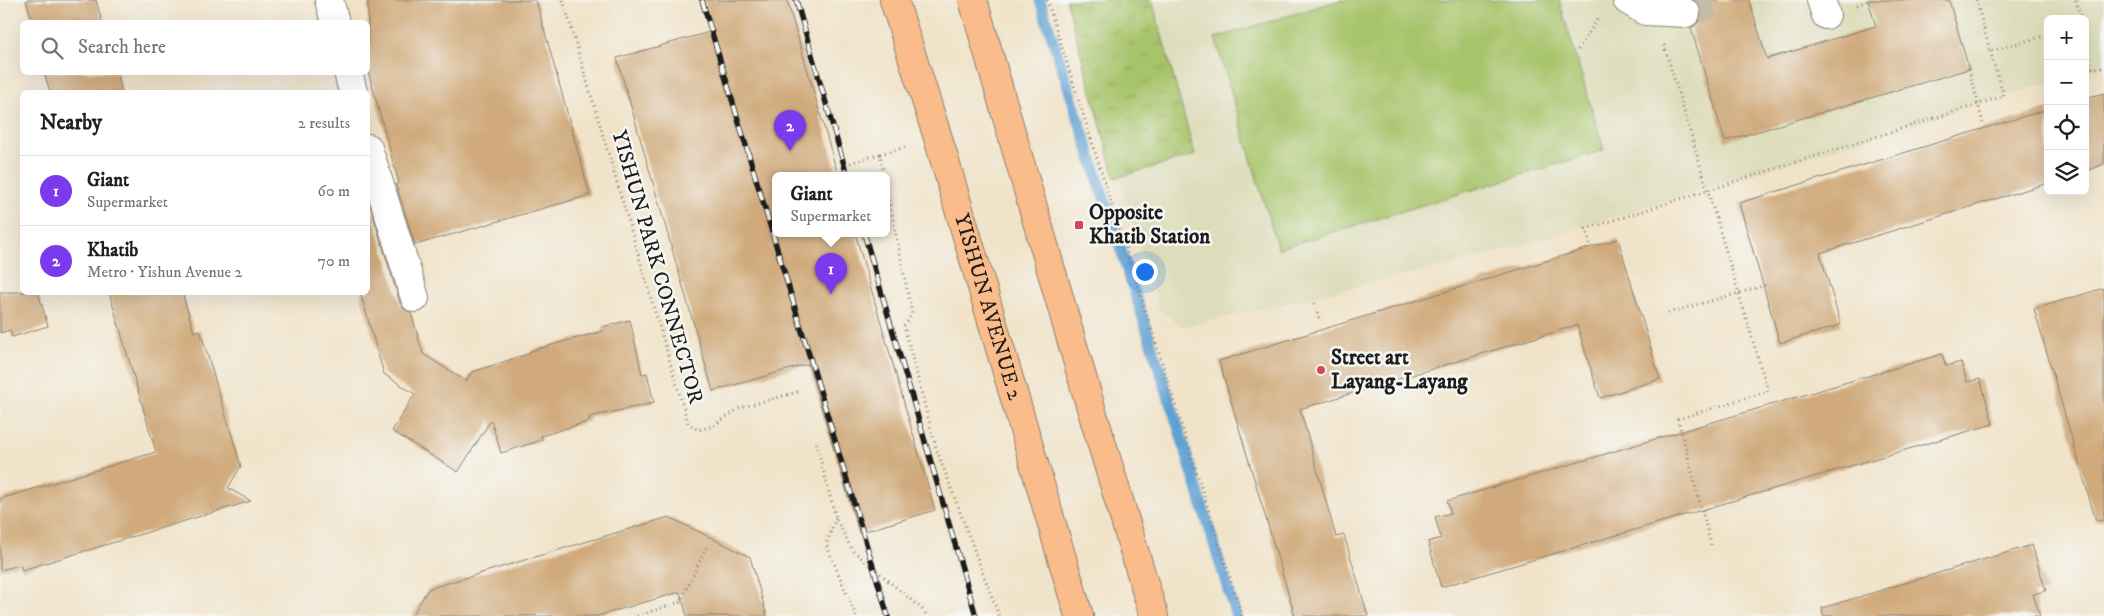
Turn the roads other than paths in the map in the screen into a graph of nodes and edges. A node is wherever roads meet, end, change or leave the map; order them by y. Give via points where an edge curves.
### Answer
1 (329, 0) edge
2 (894, 0) edge
3 (973, 0) edge
4 (1627, 0) edge
5 (1686, 13) tunnel mouth
6 (334, 20) edge
7 (370, 154) edge
8 (415, 298) dead end
9 (1079, 616) edge
10 (1154, 616) edge

1 - 6 lane
2 - 9 main road, YISHUN AVENUE 2
3 - 10 main road
4 - 5 lane via 1645,11
7 - 8 lane

